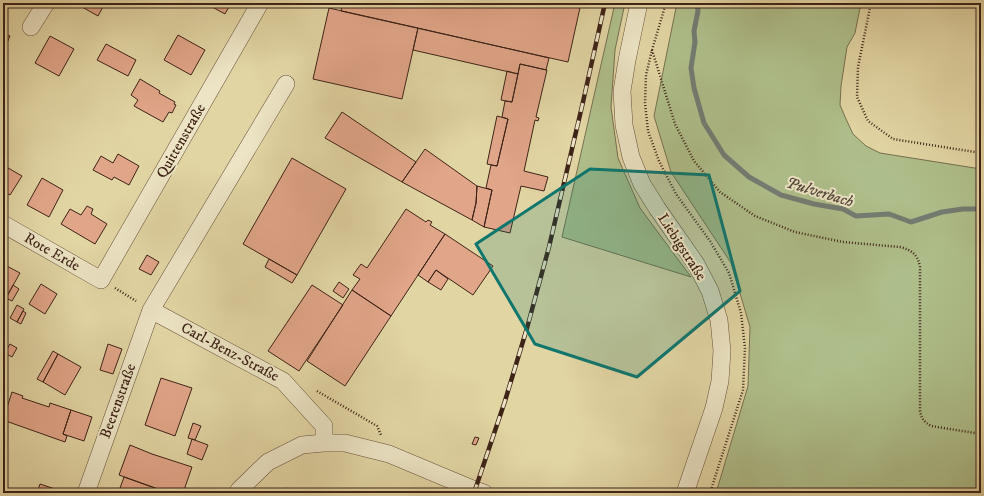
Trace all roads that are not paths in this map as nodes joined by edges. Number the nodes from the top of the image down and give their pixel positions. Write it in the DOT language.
graph roads {
  1 [pos="46,3"];
  2 [pos="260,3"];
  3 [pos="639,3"];
  4 [pos="31,27"];
  5 [pos="286,84"];
  6 [pos="3,224"];
  7 [pos="101,280"];
  8 [pos="150,310"];
  9 [pos="324,443"];
  10 [pos="86,493"];
  11 [pos="238,493"];
  12 [pos="484,493"];
  13 [pos="685,493"];
  1 -- 4 [label="street"];
  2 -- 7 [label="street, Quittenstraße"];
  3 -- 13 [label="street, Liebigstraße"];
  5 -- 8 [label="street, Beerenstraße"];
  6 -- 7 [label="street, Rote Erde"];
  8 -- 9 [label="street, Carl-Benz-Straße"];
  8 -- 10 [label="street, Beerenstraße"];
  9 -- 11 [label="street"];
  9 -- 12 [label="street"];
}
